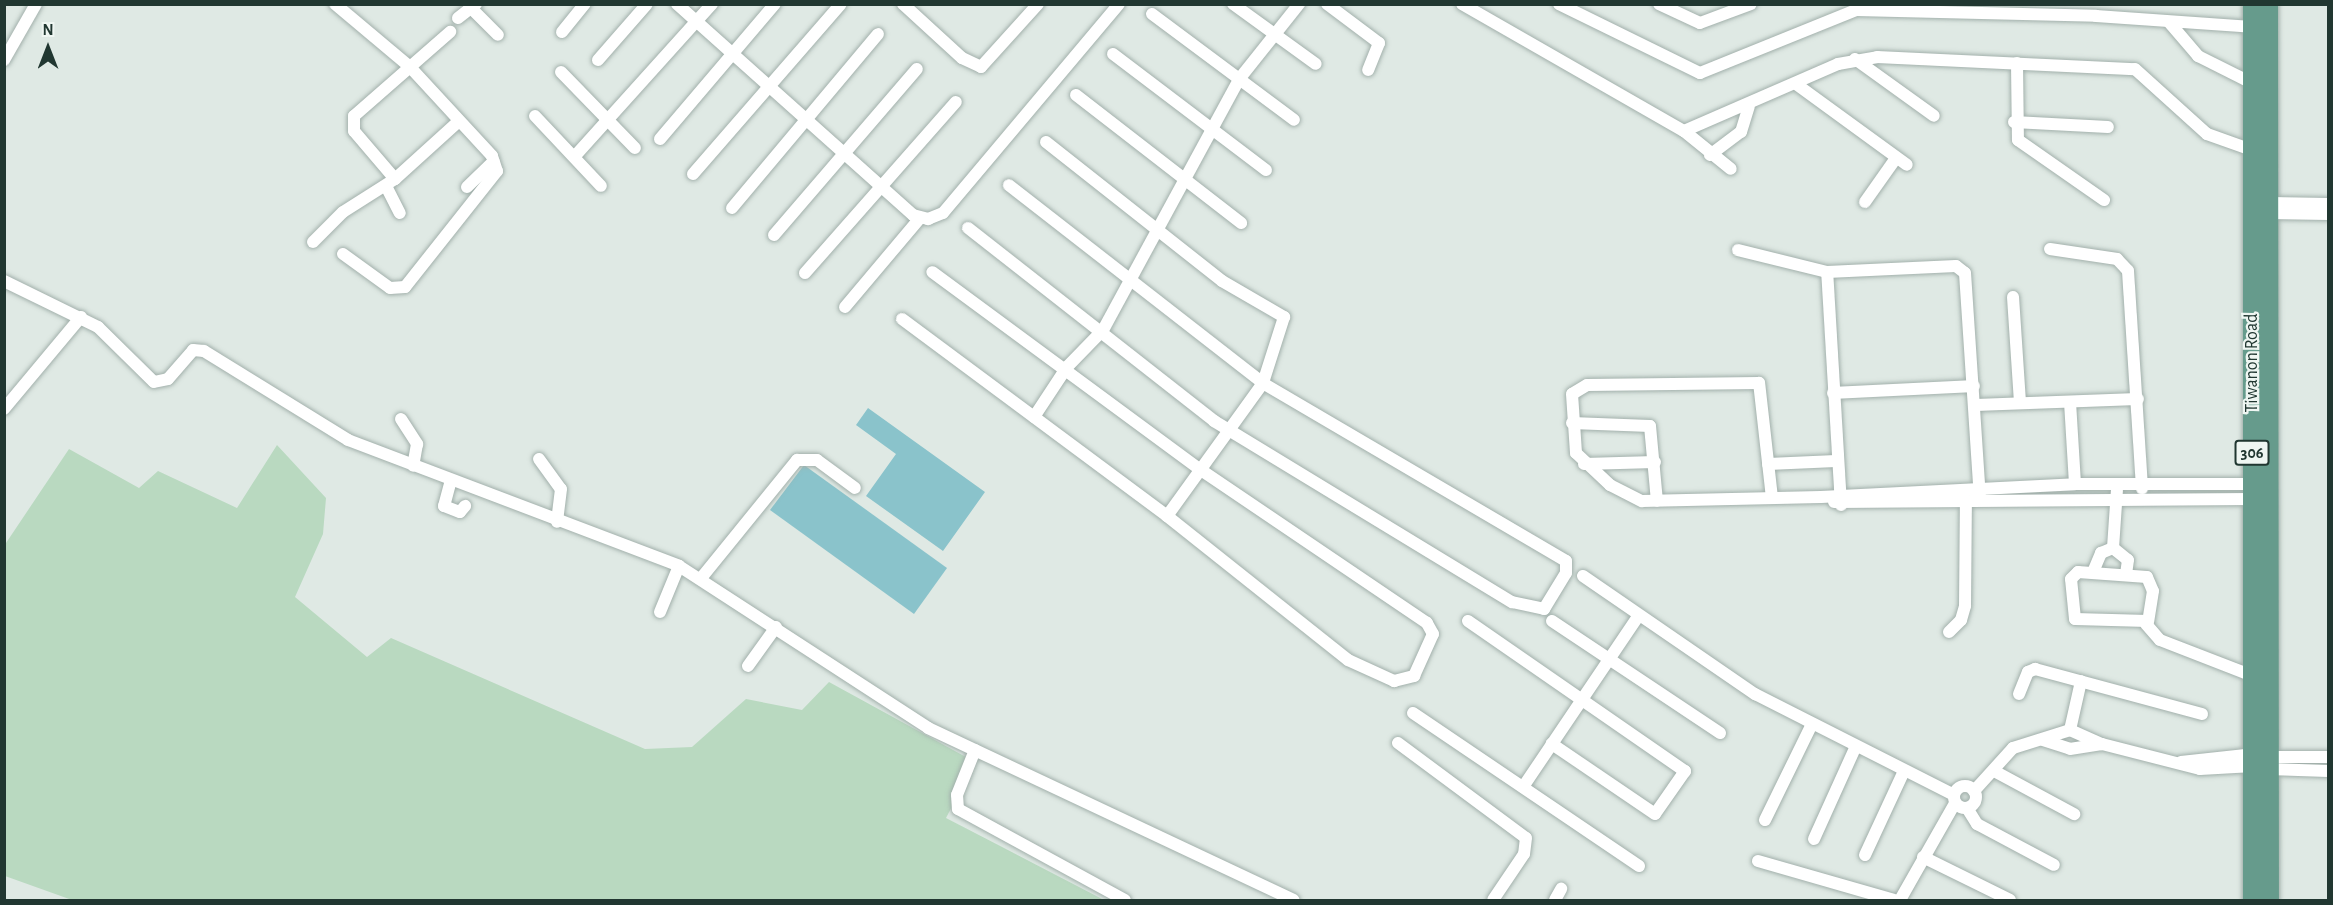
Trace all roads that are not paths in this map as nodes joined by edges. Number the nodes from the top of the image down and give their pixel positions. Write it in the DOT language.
graph roads {
  1 [pos="36,4"];
  2 [pos="335,4"];
  3 [pos="585,4"];
  4 [pos="647,4"];
  5 [pos="677,4"];
  6 [pos="712,4"];
  7 [pos="775,4"];
  8 [pos="841,4"];
  9 [pos="1038,4"];
  10 [pos="1119,4"];
  11 [pos="1233,4"];
  12 [pos="1299,4"];
  13 [pos="1327,4"];
  14 [pos="1462,4"];
  15 [pos="1559,4"];
  16 [pos="1659,4"];
  17 [pos="1751,4"];
  18 [pos="2252,4"];
  19 [pos="2269,4"];
  20 [pos="474,6"];
  21 [pos="910,7"];
  22 [pos="2078,10"];
  23 [pos="2095,10"];
  24 [pos="1152,14"];
  25 [pos="458,18"];
  26 [pos="2169,22"];
  27 [pos="697,23"];
  28 [pos="2252,27"];
  29 [pos="450,32"];
  30 [pos="562,32"];
  31 [pos="878,34"];
  32 [pos="1274,34"];
  33 [pos="498,35"];
  34 [pos="1113,54"];
  35 [pos="731,55"];
  36 [pos="1855,59"];
  37 [pos="4,60"];
  38 [pos="598,60"];
  39 [pos="2018,63"];
  40 [pos="1316,64"];
  41 [pos="410,67"];
  42 [pos="917,69"];
  43 [pos="1368,70"];
  44 [pos="561,72"];
  45 [pos="1239,78"];
  46 [pos="2252,83"];
  47 [pos="1796,84"];
  48 [pos="768,88"];
  49 [pos="1076,95"];
  50 [pos="956,102"];
  51 [pos="1749,106"];
  52 [pos="535,116"];
  53 [pos="1934,116"];
  54 [pos="808,118"];
  55 [pos="1294,120"];
  56 [pos="459,121"];
  57 [pos="2014,122"];
  58 [pos="608,123"];
  59 [pos="2108,127"];
  60 [pos="1212,128"];
  61 [pos="1684,131"];
  62 [pos="660,139"];
  63 [pos="1046,142"];
  64 [pos="635,148"];
  65 [pos="2252,150"];
  66 [pos="844,152"];
  67 [pos="1710,154"];
  68 [pos="575,156"];
  69 [pos="494,161"];
  70 [pos="1731,169"];
  71 [pos="1266,170"];
  72 [pos="693,174"];
  73 [pos="1186,179"];
  74 [pos="391,183"];
  75 [pos="1009,185"];
  76 [pos="601,186"];
  77 [pos="880,186"];
  78 [pos="467,187"];
  79 [pos="2104,200"];
  80 [pos="1865,202"];
  81 [pos="2328,204"];
  82 [pos="2264,206"];
  83 [pos="732,208"];
  84 [pos="400,213"];
  85 [pos="2328,214"];
  86 [pos="920,218"];
  87 [pos="1241,223"];
  88 [pos="968,228"];
  89 [pos="1161,230"];
  90 [pos="774,236"];
  91 [pos="2261,240"];
  92 [pos="313,242"];
  93 [pos="2050,249"];
  94 [pos="1738,250"];
  95 [pos="343,254"];
  96 [pos="932,272"];
  97 [pos="1827,272"];
  98 [pos="805,273"];
  99 [pos="1133,279"];
  100 [pos="4,281"];
  101 [pos="2013,297"];
  102 [pos="845,308"];
  103 [pos="81,317"];
  104 [pos="902,319"];
  105 [pos="1103,330"];
  106 [pos="1066,367"];
  107 [pos="1263,383"];
  108 [pos="1974,386"];
  109 [pos="1833,393"];
  110 [pos="2138,399"];
  111 [pos="2070,402"];
  112 [pos="2020,404"];
  113 [pos="1975,405"];
  114 [pos="4,409"];
  115 [pos="1034,417"];
  116 [pos="401,419"];
  117 [pos="1572,423"];
  118 [pos="1230,429"];
  119 [pos="539,459"];
  120 [pos="1836,461"];
  121 [pos="1655,462"];
  122 [pos="1584,464"];
  123 [pos="1768,464"];
  124 [pos="413,466"];
  125 [pos="1198,468"];
  126 [pos="451,480"];
  127 [pos="2075,484"];
  128 [pos="1980,486"];
  129 [pos="855,488"];
  130 [pos="2117,489"];
  131 [pos="2142,490"];
  132 [pos="2252,491"];
  133 [pos="1772,498"];
  134 [pos="1840,499"];
  135 [pos="1980,500"];
  136 [pos="1657,501"];
  137 [pos="1966,501"];
  138 [pos="465,506"];
  139 [pos="1167,516"];
  140 [pos="557,522"];
  141 [pos="2114,548"];
  142 [pos="679,566"];
  143 [pos="2093,572"];
  144 [pos="2126,574"];
  145 [pos="1583,576"];
  146 [pos="702,577"];
  147 [pos="660,612"];
  148 [pos="1639,615"];
  149 [pos="1468,621"];
  150 [pos="1552,621"];
  151 [pos="2146,624"];
  152 [pos="776,627"];
  153 [pos="1949,632"];
  154 [pos="1610,659"];
  155 [pos="748,666"];
  156 [pos="2253,676"];
  157 [pos="2081,681"];
  158 [pos="2019,694"];
  159 [pos="1580,702"];
  160 [pos="1413,713"];
  161 [pos="2202,714"];
  162 [pos="1811,726"];
  163 [pos="2070,730"];
  164 [pos="1720,733"];
  165 [pos="2043,740"];
  166 [pos="1398,743"];
  167 [pos="1552,744"];
  168 [pos="2102,744"];
  169 [pos="1855,748"];
  170 [pos="975,750"];
  171 [pos="2328,757"];
  172 [pos="2261,761"];
  173 [pos="1904,771"];
  174 [pos="2328,771"];
  175 [pos="1996,772"];
  176 [pos="1522,787"];
  177 [pos="1974,791"];
  178 [pos="1959,802"];
  179 [pos="2074,814"];
  180 [pos="1765,820"];
  181 [pos="1814,839"];
  182 [pos="1865,855"];
  183 [pos="1923,857"];
  184 [pos="1758,861"];
  185 [pos="2054,865"];
  186 [pos="1639,866"];
  187 [pos="1125,900"];
  188 [pos="1294,900"];
  189 [pos="1493,900"];
  190 [pos="1894,900"];
  191 [pos="1900,900"];
  192 [pos="2010,900"];
  193 [pos="2252,900"];
  194 [pos="2270,900"];
  1 -- 37 [label="street"];
  2 -- 41 [label="street"];
  3 -- 30 [label="street"];
  4 -- 38 [label="street"];
  5 -- 27 [label="street"];
  6 -- 27 [label="street"];
  7 -- 35 [label="street"];
  8 -- 48 [label="street"];
  9 -- 21 [label="street"];
  10 -- 86 [label="street"];
  11 -- 32 [label="street"];
  12 -- 32 [label="street"];
  13 -- 43 [label="street"];
  14 -- 61 [label="street"];
  15 -- 22 [label="street"];
  16 -- 17 [label="street"];
  18 -- 28 [label="main road, Tiwanon Road / 306"];
  19 -- 82 [label="main road, Tiwanon Road / 306"];
  20 -- 25 [label="street"];
  20 -- 33 [label="street"];
  22 -- 23 [label="street"];
  23 -- 26 [label="street"];
  24 -- 45 [label="street"];
  26 -- 28 [label="street"];
  26 -- 46 [label="street"];
  27 -- 35 [label="street"];
  27 -- 58 [label="street"];
  28 -- 46 [label="main road, Tiwanon Road / 306"];
  29 -- 41 [label="street"];
  31 -- 54 [label="street"];
  32 -- 40 [label="street"];
  32 -- 45 [label="street"];
  34 -- 60 [label="street"];
  35 -- 48 [label="street"];
  35 -- 62 [label="street"];
  36 -- 39 [label="street"];
  36 -- 47 [label="street"];
  36 -- 53 [label="street"];
  39 -- 57 [label="street"];
  39 -- 65 [label="street"];
  41 -- 56 [label="street"];
  41 -- 74 [label="street"];
  42 -- 66 [label="street"];
  44 -- 58 [label="street"];
  45 -- 55 [label="street"];
  45 -- 60 [label="street"];
  46 -- 65 [label="main road, Tiwanon Road / 306"];
  47 -- 51 [label="street"];
  47 -- 80 [label="street"];
  48 -- 54 [label="street"];
  48 -- 72 [label="street"];
  49 -- 73 [label="street"];
  50 -- 77 [label="street"];
  51 -- 61 [label="street"];
  51 -- 67 [label="street"];
  52 -- 68 [label="street"];
  54 -- 66 [label="street"];
  54 -- 83 [label="street"];
  56 -- 69 [label="street"];
  56 -- 74 [label="street"];
  57 -- 59 [label="street"];
  57 -- 79 [label="street"];
  58 -- 64 [label="street"];
  58 -- 68 [label="street"];
  60 -- 71 [label="street"];
  60 -- 73 [label="street"];
  61 -- 67 [label="street"];
  63 -- 89 [label="street"];
  65 -- 82 [label="main road, Tiwanon Road / 306"];
  66 -- 77 [label="street"];
  66 -- 90 [label="street"];
  67 -- 70 [label="street"];
  68 -- 76 [label="street"];
  69 -- 78 [label="street"];
  69 -- 95 [label="street"];
  73 -- 87 [label="street"];
  73 -- 89 [label="street"];
  74 -- 84 [label="street"];
  74 -- 92 [label="street"];
  75 -- 99 [label="street"];
  77 -- 86 [label="street"];
  77 -- 98 [label="street"];
  81 -- 82 [label="street"];
  82 -- 85 [label="street"];
  82 -- 91 [label="main road, Tiwanon Road / 306"];
  86 -- 102 [label="street"];
  88 -- 105 [label="street"];
  89 -- 99 [label="street"];
  89 -- 107 [label="street"];
  91 -- 132 [label="main road, Tiwanon Road / 306"];
  91 -- 172 [label="main road, Tiwanon Road / 306"];
  93 -- 110 [label="street"];
  94 -- 97 [label="street"];
  96 -- 106 [label="street"];
  97 -- 108 [label="street"];
  97 -- 109 [label="street"];
  99 -- 105 [label="street"];
  99 -- 107 [label="street"];
  100 -- 103 [label="street"];
  101 -- 112 [label="street"];
  103 -- 114 [label="street"];
  103 -- 124 [label="street"];
  104 -- 115 [label="street"];
  105 -- 106 [label="street"];
  105 -- 118 [label="street"];
  106 -- 115 [label="street"];
  106 -- 125 [label="street"];
  107 -- 118 [label="street"];
  107 -- 118 [label="street"];
  108 -- 109 [label="street"];
  108 -- 113 [label="street"];
  109 -- 120 [label="street"];
  110 -- 111 [label="street"];
  110 -- 131 [label="street"];
  111 -- 112 [label="street"];
  111 -- 127 [label="street"];
  112 -- 113 [label="street"];
  113 -- 128 [label="street"];
  115 -- 139 [label="street"];
  116 -- 124 [label="street"];
  117 -- 121 [label="street"];
  117 -- 122 [label="street"];
  117 -- 123 [label="street"];
  118 -- 125 [label="street"];
  119 -- 140 [label="street"];
  120 -- 123 [label="street"];
  120 -- 134 [label="street"];
  121 -- 122 [label="street"];
  121 -- 136 [label="street"];
  122 -- 136 [label="street"];
  123 -- 133 [label="street"];
  124 -- 126 [label="street"];
  125 -- 139 [label="street"];
  125 -- 139 [label="street"];
  126 -- 138 [label="street"];
  126 -- 140 [label="street"];
  127 -- 128 [label="street"];
  127 -- 130 [label="street"];
  128 -- 134 [label="street"];
  128 -- 135 [label="street"];
  129 -- 146 [label="street"];
  130 -- 131 [label="street"];
  130 -- 135 [label="street"];
  130 -- 141 [label="street"];
  131 -- 132 [label="street"];
  132 -- 156 [label="main road, Tiwanon Road / 306"];
  133 -- 134 [label="street"];
  133 -- 136 [label="street"];
  134 -- 137 [label="street"];
  135 -- 137 [label="street"];
  137 -- 153 [label="street"];
  140 -- 142 [label="street"];
  141 -- 143 [label="street"];
  141 -- 144 [label="street"];
  142 -- 146 [label="street"];
  142 -- 147 [label="street"];
  143 -- 144 [label="street"];
  143 -- 151 [label="street"];
  144 -- 151 [label="street"];
  145 -- 148 [label="street"];
  146 -- 152 [label="street"];
  148 -- 154 [label="street"];
  148 -- 162 [label="street"];
  149 -- 159 [label="street"];
  150 -- 154 [label="street"];
  151 -- 156 [label="street"];
  152 -- 155 [label="street"];
  152 -- 170 [label="street"];
  154 -- 159 [label="street"];
  154 -- 164 [label="street"];
  156 -- 172 [label="main road, Tiwanon Road / 306"];
  157 -- 158 [label="street"];
  157 -- 161 [label="street"];
  157 -- 163 [label="street"];
  159 -- 167 [label="street"];
  159 -- 167 [label="street"];
  160 -- 176 [label="street"];
  162 -- 169 [label="street"];
  162 -- 180 [label="street"];
  163 -- 165 [label="street"];
  163 -- 168 [label="street"];
  165 -- 168 [label="street"];
  165 -- 175 [label="street"];
  166 -- 189 [label="street"];
  167 -- 176 [label="street"];
  168 -- 172 [label="street"];
  169 -- 173 [label="street"];
  169 -- 181 [label="street"];
  170 -- 187 [label="street"];
  170 -- 188 [label="street"];
  171 -- 172 [label="street"];
  172 -- 174 [label="street"];
  172 -- 193 [label="main road, Tiwanon Road / 306"];
  172 -- 194 [label="main road, Tiwanon Road / 306"];
  173 -- 178 [label="street"];
  173 -- 182 [label="street"];
  175 -- 177 [label="street"];
  175 -- 179 [label="street"];
  176 -- 186 [label="street"];
  177 -- 178 [label="street"];
  177 -- 178 [label="street"];
  178 -- 183 [label="street"];
  178 -- 185 [label="street"];
  183 -- 191 [label="street"];
  183 -- 192 [label="street"];
  184 -- 190 [label="street"];
}
